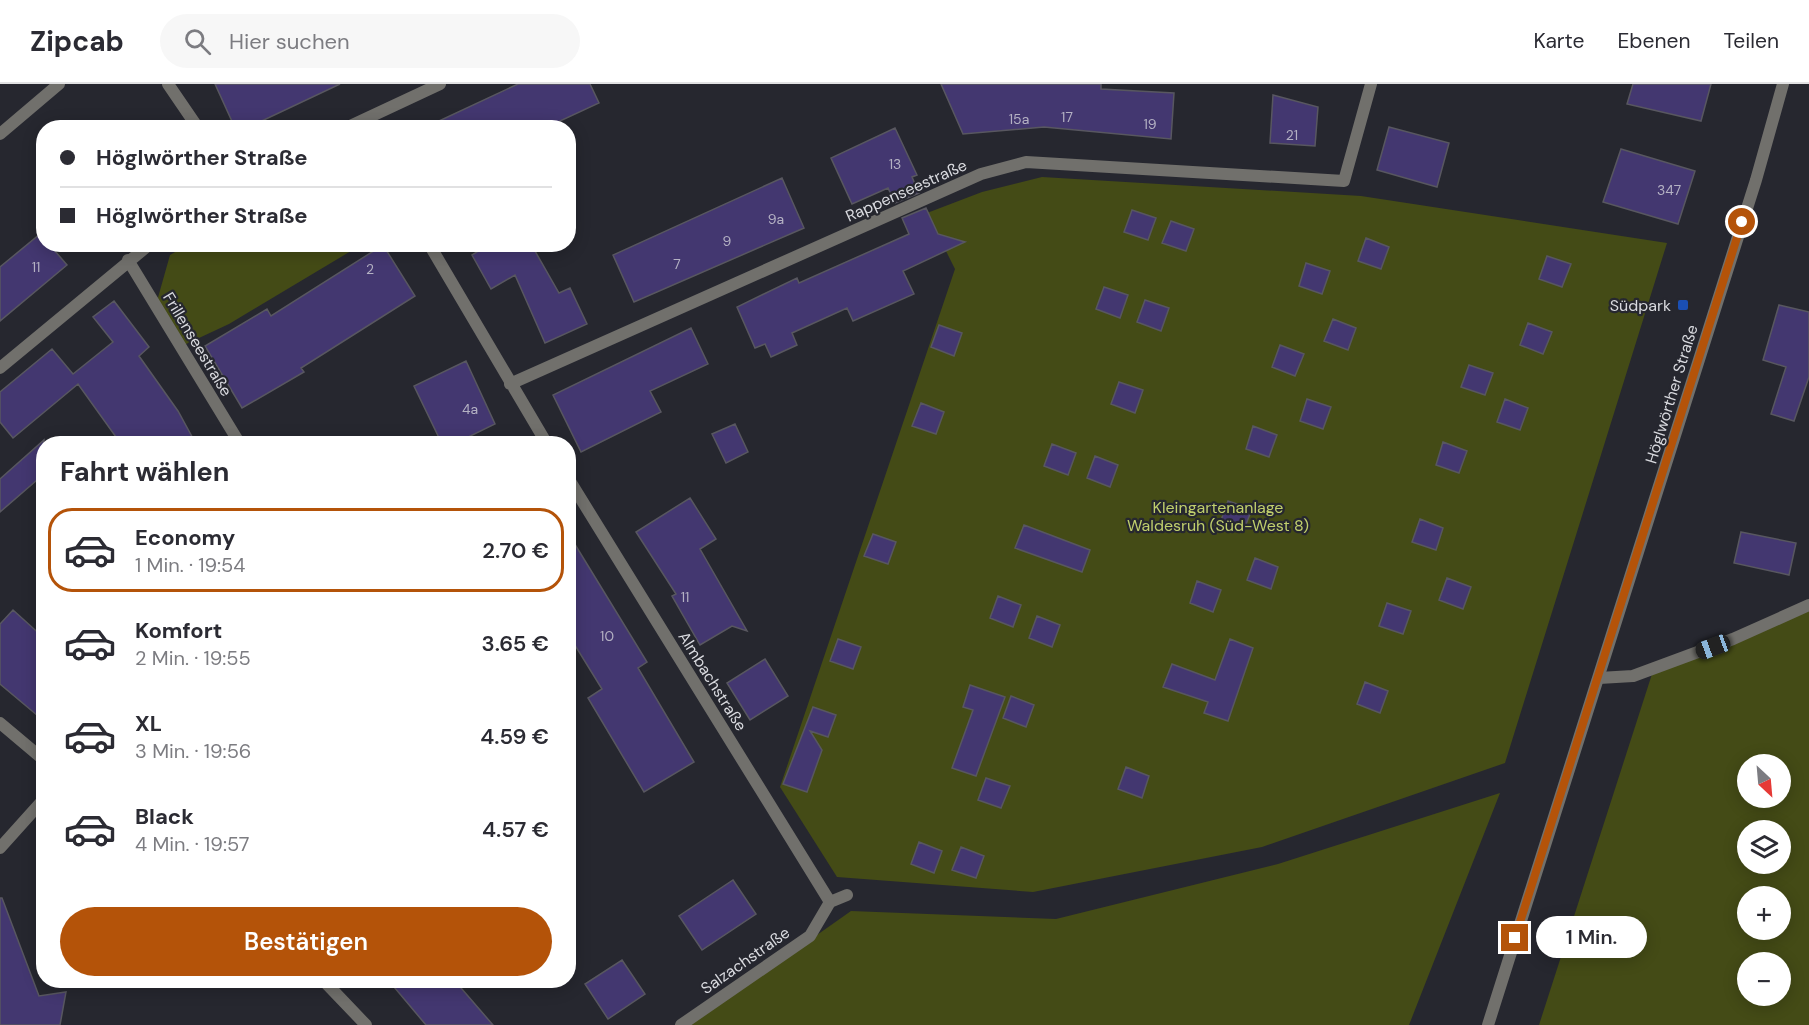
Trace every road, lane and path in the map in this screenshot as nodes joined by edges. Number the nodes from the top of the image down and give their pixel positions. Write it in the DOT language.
graph roads {
  1 [pos="59,84"];
  2 [pos="168,84"];
  3 [pos="440,84"];
  4 [pos="1371,84"];
  5 [pos="1783,84"];
  6 [pos="193,120"];
  7 [pos="366,120"];
  8 [pos="0,134"];
  9 [pos="139,252"];
  10 [pos="434,252"];
  11 [pos="128,260"];
  12 [pos="0,368"];
  13 [pos="510,384"];
  14 [pos="235,436"];
  15 [pos="542,436"];
  16 [pos="576,491"];
  17 [pos="1809,604"];
  18 [pos="1599,678"];
  19 [pos="0,723"];
  20 [pos="36,753"];
  21 [pos="36,808"];
  22 [pos="0,848"];
  23 [pos="847,895"];
  24 [pos="830,902"];
  25 [pos="331,988"];
  26 [pos="366,1025"];
  27 [pos="681,1025"];
  28 [pos="1488,1025"];
  1 -- 8 [label="street"];
  2 -- 6 [label="street"];
  3 -- 7 [label="street"];
  4 -- 13 [label="street, Rappenseestraße"];
  5 -- 18 [label="street, Höglwörther Straße"];
  9 -- 11 [label="street"];
  10 -- 13 [label="street"];
  11 -- 12 [label="street"];
  11 -- 14 [label="street, Frillenseestraße"];
  13 -- 15 [label="street"];
  16 -- 24 [label="street, Almbachstraße"];
  17 -- 18 [label="street"];
  18 -- 28 [label="street, Höglwörther Straße"];
  19 -- 20 [label="street"];
  21 -- 22 [label="street"];
  23 -- 24 [label="street"];
  24 -- 27 [label="street, Salzachstraße"];
  25 -- 26 [label="street"];
}
